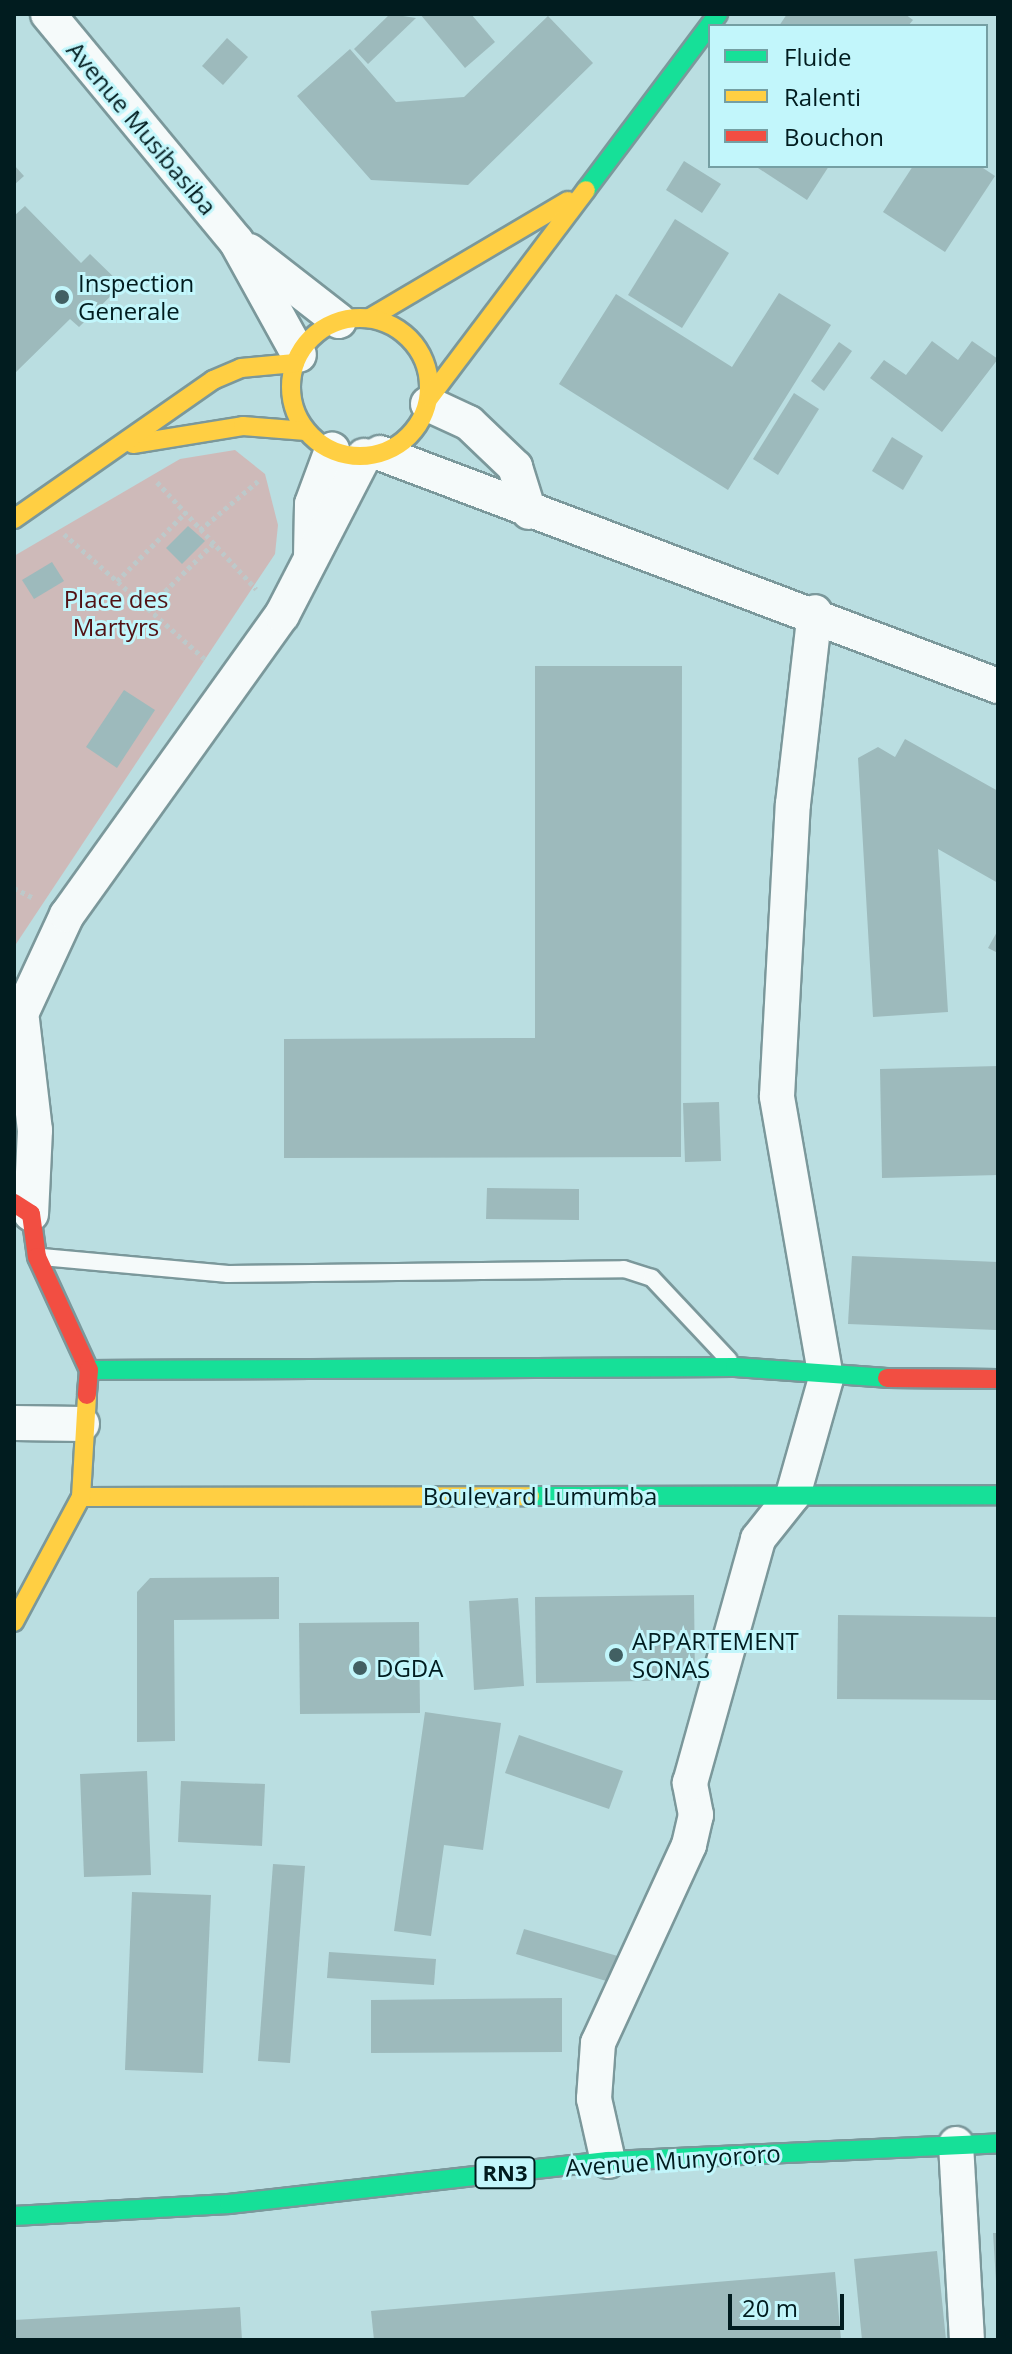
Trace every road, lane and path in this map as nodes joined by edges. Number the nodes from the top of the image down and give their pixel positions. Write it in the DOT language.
graph roads {
  1 [pos="48,14"];
  2 [pos="708,27"];
  3 [pos="588,189"];
  4 [pos="236,241"];
  5 [pos="354,319"];
  6 [pos="297,359"];
  7 [pos="429,400"];
  8 [pos="123,446"];
  9 [pos="346,448"];
  10 [pos="258,481"];
  11 [pos="34,507"];
  12 [pos="186,512"];
  13 [pos="529,512"];
  14 [pos="14,519"];
  15 [pos="200,530"];
  16 [pos="213,544"];
  17 [pos="117,581"];
  18 [pos="148,608"];
  19 [pos="815,612"];
  20 [pos="282,615"];
  21 [pos="234,685"];
  22 [pos="998,686"];
  23 [pos="18,1024"];
  24 [pos="22,1208"];
  25 [pos="37,1257"];
  26 [pos="735,1367"];
  27 [pos="89,1370"];
  28 [pos="826,1378"];
  29 [pos="998,1379"];
  30 [pos="14,1423"];
  31 [pos="82,1424"];
  32 [pos="793,1495"];
  33 [pos="998,1495"];
  34 [pos="81,1497"];
  35 [pos="14,1622"];
  36 [pos="998,2143"];
  37 [pos="956,2144"];
  38 [pos="608,2161"];
  39 [pos="14,2216"];
  40 [pos="967,2340"];
  1 -- 4 [label="street, Avenue Musibasiba"];
  2 -- 3 [label="main road"];
  3 -- 5 [label="main road"];
  3 -- 7 [label="main road"];
  4 -- 5 [label="street"];
  4 -- 6 [label="street"];
  5 -- 6 [label="main road"];
  5 -- 7 [label="main road"];
  6 -- 8 [label="main road"];
  6 -- 9 [label="main road"];
  7 -- 9 [label="main road"];
  7 -- 13 [label="street"];
  8 -- 9 [label="main road"];
  8 -- 11 [label="main road"];
  8 -- 12 [label="path"];
  9 -- 13 [label="street"];
  9 -- 20 [label="street"];
  10 -- 15 [label="path"];
  11 -- 14 [label="main road"];
  11 -- 17 [label="path"];
  12 -- 15 [label="path"];
  12 -- 17 [label="path"];
  13 -- 19 [label="street"];
  15 -- 16 [label="path"];
  16 -- 18 [label="path"];
  16 -- 20 [label="path"];
  17 -- 18 [label="path"];
  18 -- 21 [label="path"];
  19 -- 22 [label="street"];
  19 -- 28 [label="street"];
  20 -- 21 [label="street"];
  21 -- 23 [label="street"];
  23 -- 24 [label="street"];
  24 -- 25 [label="main road"];
  25 -- 26 [label="lane"];
  25 -- 27 [label="main road"];
  26 -- 27 [label="main road"];
  26 -- 28 [label="main road"];
  27 -- 31 [label="main road"];
  28 -- 29 [label="main road"];
  28 -- 32 [label="street"];
  30 -- 31 [label="street"];
  31 -- 34 [label="main road"];
  32 -- 33 [label="main road, Boulevard Lumumba"];
  32 -- 34 [label="main road, Boulevard Lumumba"];
  32 -- 38 [label="street"];
  34 -- 35 [label="main road"];
  36 -- 37 [label="main road, Avenue Munyororo / RN3"];
  37 -- 38 [label="main road, Avenue Munyororo / RN3"];
  37 -- 40 [label="street"];
  38 -- 39 [label="main road, Avenue Munyororo / RN3"];
}
